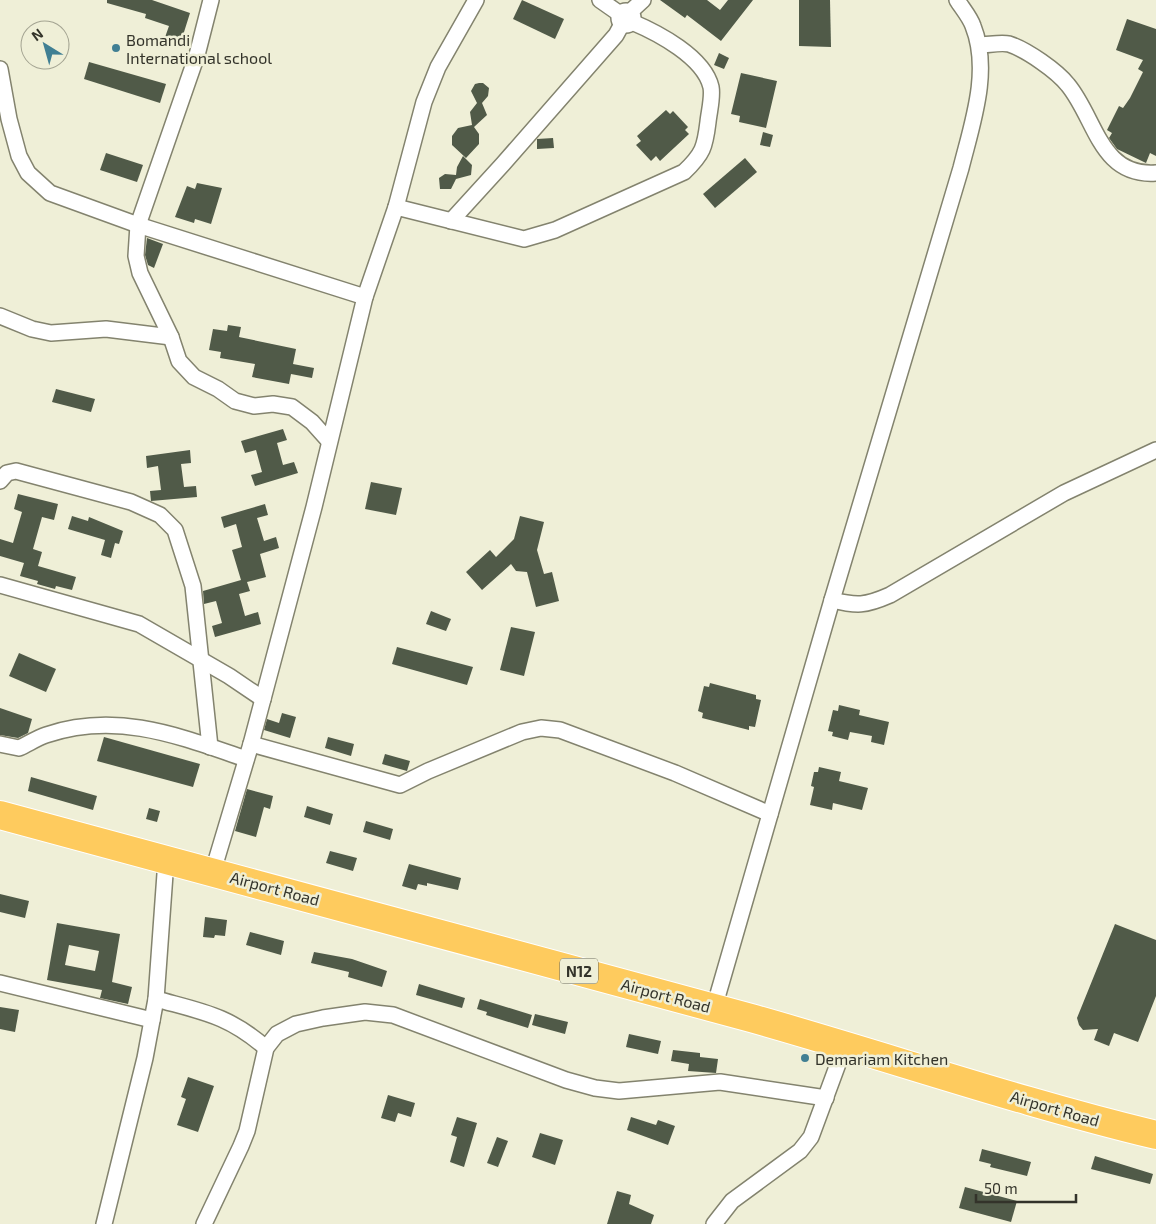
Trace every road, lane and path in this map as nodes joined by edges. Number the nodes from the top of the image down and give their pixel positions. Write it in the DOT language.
graph roads {
  1 [pos="211,0"];
  2 [pos="476,0"];
  3 [pos="600,0"];
  4 [pos="642,0"];
  5 [pos="957,0"];
  6 [pos="626,18"];
  7 [pos="979,45"];
  8 [pos="0,69"];
  9 [pos="4,117"];
  10 [pos="1156,173"];
  11 [pos="396,207"];
  12 [pos="451,220"];
  13 [pos="138,225"];
  14 [pos="365,297"];
  15 [pos="0,316"];
  16 [pos="171,337"];
  17 [pos="330,440"];
  18 [pos="1156,450"];
  19 [pos="0,481"];
  20 [pos="0,585"];
  21 [pos="832,600"];
  22 [pos="200,660"];
  23 [pos="263,699"];
  24 [pos="0,744"];
  25 [pos="251,744"];
  26 [pos="210,747"];
  27 [pos="246,759"];
  28 [pos="770,814"];
  29 [pos="0,816"];
  30 [pos="166,860"];
  31 [pos="213,871"];
  32 [pos="0,983"];
  33 [pos="156,999"];
  34 [pos="714,1008"];
  35 [pos="152,1020"];
  36 [pos="845,1045"];
  37 [pos="266,1048"];
  38 [pos="826,1098"];
  39 [pos="1156,1135"];
  40 [pos="104,1224"];
  41 [pos="204,1224"];
  42 [pos="714,1224"];
  1 -- 13 [label="street"];
  2 -- 11 [label="street"];
  3 -- 6 [label="street"];
  4 -- 6 [label="street"];
  5 -- 7 [label="street"];
  6 -- 12 [label="street"];
  6 -- 12 [label="street"];
  7 -- 10 [label="street"];
  7 -- 21 [label="street"];
  8 -- 9 [label="street"];
  9 -- 13 [label="street"];
  11 -- 12 [label="street"];
  11 -- 14 [label="street"];
  13 -- 14 [label="street"];
  13 -- 16 [label="street"];
  14 -- 17 [label="street"];
  15 -- 16 [label="street"];
  16 -- 17 [label="street"];
  17 -- 23 [label="street"];
  18 -- 21 [label="street"];
  19 -- 22 [label="street"];
  20 -- 22 [label="street"];
  21 -- 28 [label="street"];
  22 -- 23 [label="street"];
  22 -- 26 [label="street"];
  23 -- 25 [label="street"];
  24 -- 26 [label="street"];
  25 -- 27 [label="street"];
  25 -- 28 [label="street"];
  26 -- 27 [label="street"];
  27 -- 31 [label="street"];
  28 -- 34 [label="street"];
  29 -- 30 [label="highway, Airport Road / N12"];
  30 -- 31 [label="highway, Airport Road / N12"];
  30 -- 33 [label="street"];
  31 -- 34 [label="highway, Airport Road / N12"];
  32 -- 35 [label="street"];
  33 -- 35 [label="street"];
  33 -- 37 [label="street"];
  34 -- 36 [label="highway, Airport Road / N12"];
  35 -- 40 [label="street"];
  36 -- 38 [label="street"];
  36 -- 39 [label="highway, Airport Road / N12"];
  37 -- 38 [label="street"];
  37 -- 41 [label="street"];
  38 -- 42 [label="street"];
}
